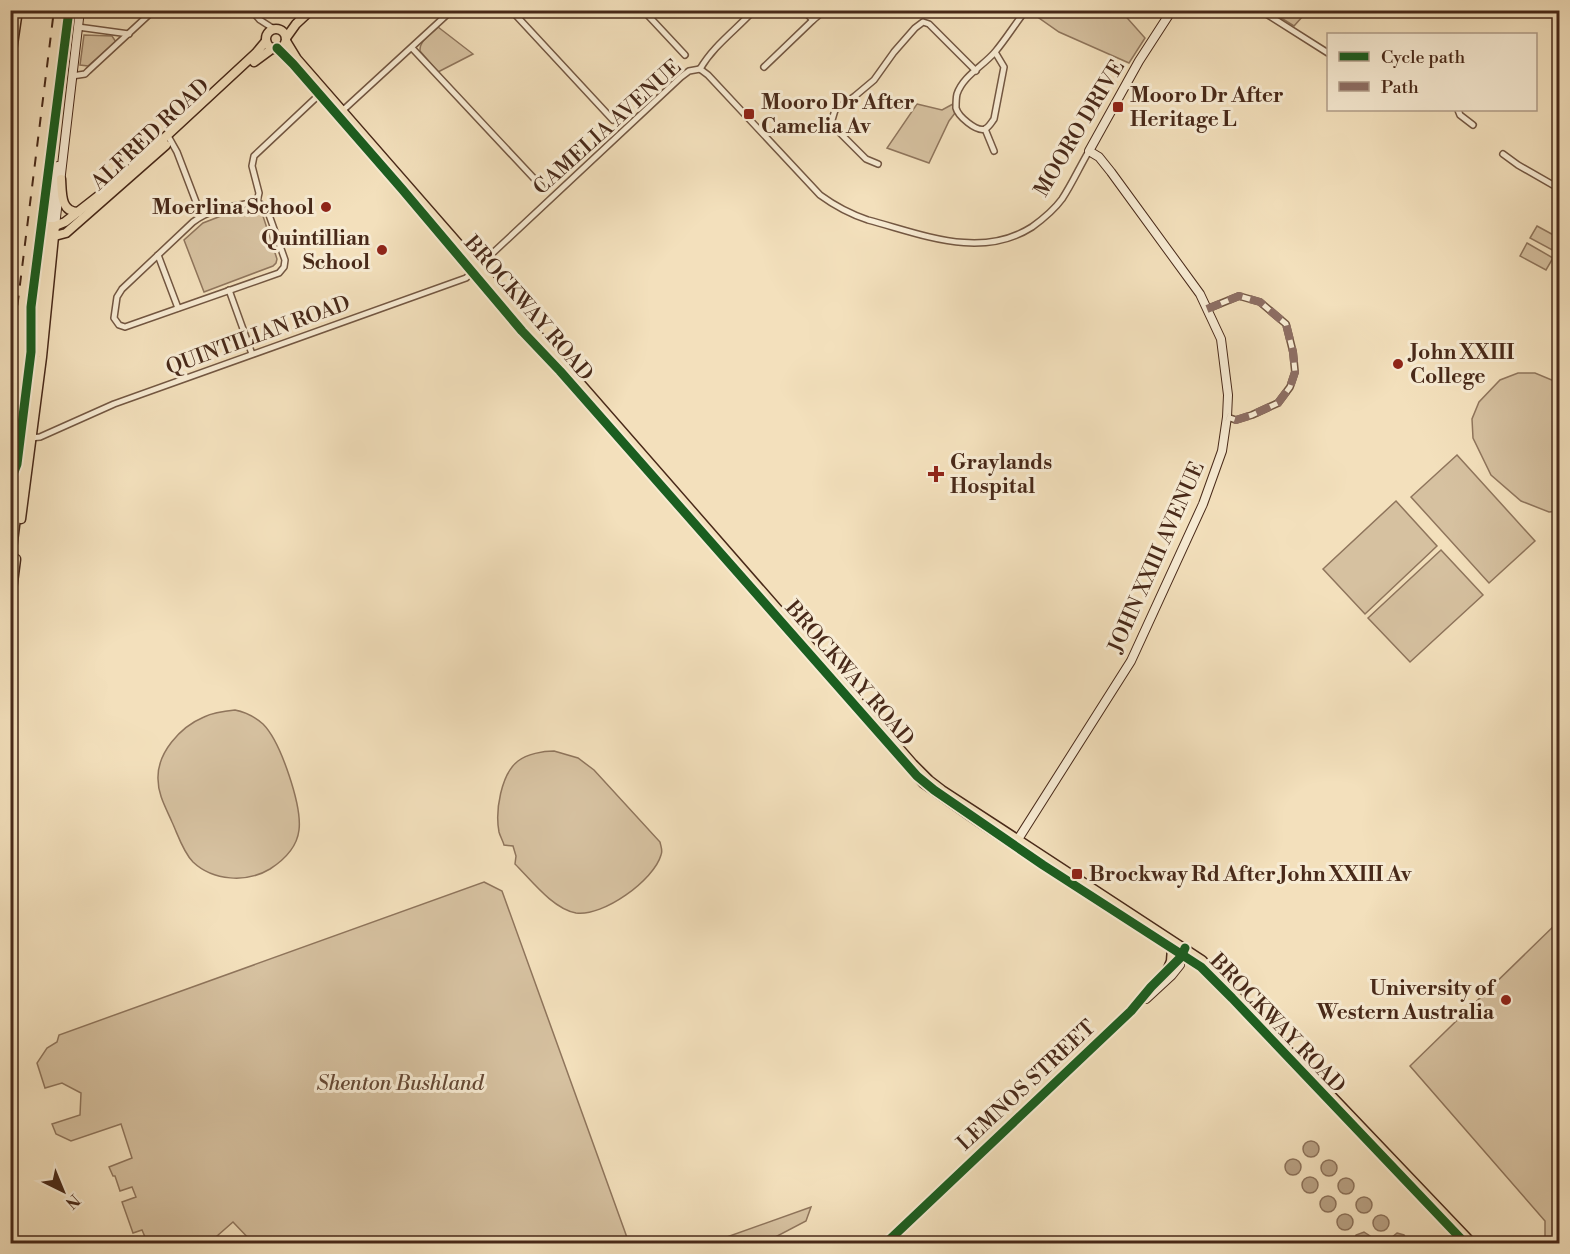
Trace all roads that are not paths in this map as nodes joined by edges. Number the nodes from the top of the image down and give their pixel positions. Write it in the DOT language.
graph roads {
  1 [pos="18,10"];
  2 [pos="80,10"];
  3 [pos="154,10"];
  4 [pos="251,10"];
  5 [pos="303,10"];
  6 [pos="311,10"];
  7 [pos="452,10"];
  8 [pos="511,10"];
  9 [pos="643,10"];
  10 [pos="754,10"];
  11 [pos="803,10"];
  12 [pos="825,10"];
  13 [pos="1026,10"];
  14 [pos="1172,10"];
  15 [pos="1260,10"];
  16 [pos="813,20"];
  17 [pos="1560,25"];
  18 [pos="78,27"];
  19 [pos="277,29"];
  20 [pos="129,34"];
  21 [pos="286,39"];
  22 [pos="272,46"];
  23 [pos="412,48"];
  24 [pos="1560,48"];
  25 [pos="995,52"];
  26 [pos="1327,52"];
  27 [pos="685,55"];
  28 [pos="10,65"];
  29 [pos="764,67"];
  30 [pos="700,69"];
  31 [pos="976,71"];
  32 [pos="72,76"];
  33 [pos="322,92"];
  34 [pos="1458,111"];
  35 [pos="340,113"];
  36 [pos="613,120"];
  37 [pos="1473,125"];
  38 [pos="985,129"];
  39 [pos="169,138"];
  40 [pos="63,147"];
  41 [pos="994,151"];
  42 [pos="1089,151"];
  43 [pos="1503,154"];
  44 [pos="878,164"];
  45 [pos="61,179"];
  46 [pos="542,187"];
  47 [pos="1560,189"];
  48 [pos="258,202"];
  49 [pos="78,212"];
  50 [pos="201,215"];
  51 [pos="52,226"];
  52 [pos="50,237"];
  53 [pos="158,255"];
  54 [pos="476,270"];
  55 [pos="229,290"];
  56 [pos="178,308"];
  57 [pos="1207,309"];
  58 [pos="252,354"];
  59 [pos="1227,417"];
  60 [pos="29,435"];
  61 [pos="10,565"];
  62 [pos="10,606"];
  63 [pos="1016,842"];
  64 [pos="1172,948"];
  65 [pos="1186,953"];
  66 [pos="1166,973"];
  67 [pos="1131,1011"];
  68 [pos="885,1244"];
  69 [pos="1466,1244"];
  70 [pos="1473,1244"];
  1 -- 28 [label="main road"];
  2 -- 18 [label="street"];
  3 -- 20 [label="street"];
  4 -- 19 [label="street"];
  5 -- 19 [label="main road, ALFRED ROAD"];
  6 -- 21 [label="main road, ALFRED ROAD"];
  7 -- 23 [label="street"];
  8 -- 36 [label="street"];
  9 -- 27 [label="street"];
  10 -- 30 [label="street, CAMELIA AVENUE"];
  11 -- 16 [label="street"];
  12 -- 16 [label="street"];
  13 -- 25 [label="street"];
  14 -- 42 [label="street, MOORO DRIVE"];
  15 -- 26 [label="street"];
  16 -- 29 [label="street"];
  17 -- 24 [label="street"];
  18 -- 20 [label="street"];
  18 -- 32 [label="street"];
  19 -- 21 [label="main road"];
  19 -- 22 [label="main road, ALFRED ROAD"];
  20 -- 32 [label="street"];
  21 -- 22 [label="main road, ALFRED ROAD"];
  21 -- 33 [label="main road, BROCKWAY ROAD"];
  22 -- 33 [label="main road, BROCKWAY ROAD"];
  22 -- 39 [label="main road, ALFRED ROAD"];
  23 -- 35 [label="street"];
  23 -- 46 [label="street"];
  25 -- 31 [label="street"];
  25 -- 38 [label="street"];
  30 -- 42 [label="street, MOORO DRIVE"];
  30 -- 54 [label="street, CAMELIA AVENUE"];
  31 -- 38 [label="street"];
  31 -- 44 [label="street"];
  32 -- 40 [label="street"];
  33 -- 35 [label="main road, BROCKWAY ROAD"];
  33 -- 48 [label="street"];
  34 -- 37 [label="street"];
  35 -- 54 [label="main road, BROCKWAY ROAD"];
  38 -- 41 [label="street"];
  39 -- 49 [label="main road, ALFRED ROAD"];
  39 -- 50 [label="street"];
  39 -- 52 [label="main road, ALFRED ROAD"];
  40 -- 45 [label="street"];
  40 -- 51 [label="street"];
  42 -- 57 [label="street, JOHN XXIII AVENUE"];
  43 -- 47 [label="street"];
  45 -- 49 [label="main road"];
  45 -- 51 [label="street"];
  48 -- 50 [label="street"];
  48 -- 55 [label="street"];
  49 -- 51 [label="main road, ALFRED ROAD"];
  50 -- 53 [label="street"];
  51 -- 52 [label="main road"];
  52 -- 60 [label="main road"];
  53 -- 56 [label="street"];
  53 -- 56 [label="street"];
  54 -- 58 [label="street, QUINTILIAN ROAD"];
  54 -- 63 [label="main road, BROCKWAY ROAD"];
  55 -- 56 [label="street"];
  55 -- 58 [label="street"];
  57 -- 59 [label="street, JOHN XXIII AVENUE"];
  57 -- 59 [label="street"];
  58 -- 60 [label="street, QUINTILIAN ROAD"];
  59 -- 63 [label="street, JOHN XXIII AVENUE"];
  60 -- 61 [label="main road"];
  60 -- 62 [label="main road"];
  63 -- 64 [label="main road, BROCKWAY ROAD"];
  63 -- 65 [label="main road, BROCKWAY ROAD"];
  64 -- 65 [label="main road, BROCKWAY ROAD"];
  64 -- 66 [label="main road"];
  65 -- 66 [label="street, LEMNOS STREET"];
  65 -- 67 [label="street, LEMNOS STREET"];
  65 -- 69 [label="main road, BROCKWAY ROAD"];
  65 -- 70 [label="main road, BROCKWAY ROAD"];
  66 -- 67 [label="street, LEMNOS STREET"];
  67 -- 68 [label="street, LEMNOS STREET"];
}
